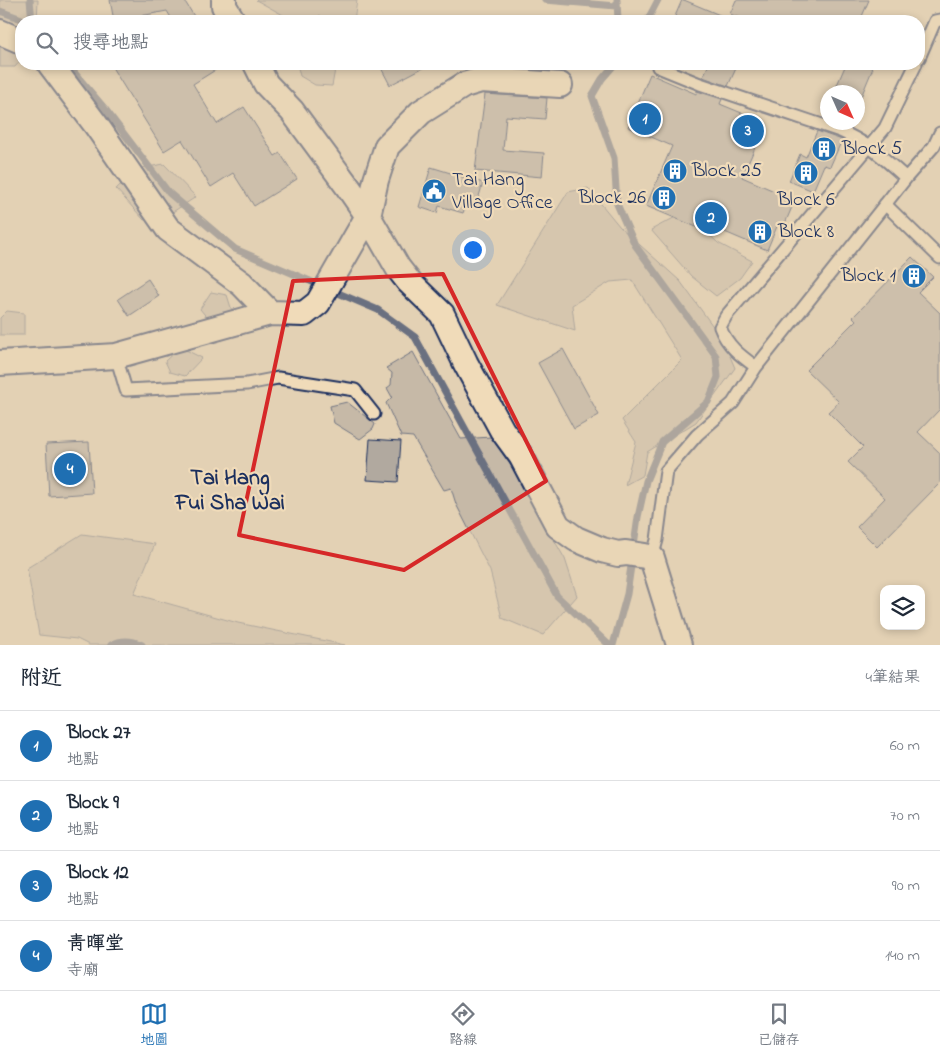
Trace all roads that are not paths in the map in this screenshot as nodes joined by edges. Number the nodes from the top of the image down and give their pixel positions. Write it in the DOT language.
graph roads {
  1 [pos="224,0"];
  2 [pos="230,15"];
  3 [pos="940,20"];
  4 [pos="0,32"];
  5 [pos="15,38"];
  6 [pos="925,44"];
  7 [pos="55,70"];
  8 [pos="259,70"];
  9 [pos="666,70"];
  10 [pos="913,70"];
  11 [pos="560,85"];
  12 [pos="940,133"];
  13 [pos="871,147"];
  14 [pos="906,178"];
  15 [pos="885,204"];
  16 [pos="368,216"];
  17 [pos="940,258"];
  18 [pos="270,313"];
  19 [pos="116,356"];
  20 [pos="0,363"];
  21 [pos="756,367"];
  22 [pos="374,414"];
  23 [pos="641,556"];
  24 [pos="679,645"];
  1 -- 2 [label="street"];
  3 -- 6 [label="lane"];
  4 -- 5 [label="street"];
  7 -- 18 [label="street"];
  8 -- 16 [label="street"];
  9 -- 13 [label="lane"];
  10 -- 13 [label="lane"];
  11 -- 16 [label="street"];
  12 -- 14 [label="lane"];
  13 -- 14 [label="lane"];
  13 -- 21 [label="lane"];
  14 -- 15 [label="lane"];
  15 -- 17 [label="lane"];
  15 -- 21 [label="lane"];
  16 -- 18 [label="street"];
  16 -- 23 [label="street"];
  18 -- 19 [label="street"];
  19 -- 20 [label="street"];
  19 -- 22 [label="lane"];
  21 -- 23 [label="lane"];
  23 -- 24 [label="street"];
}
